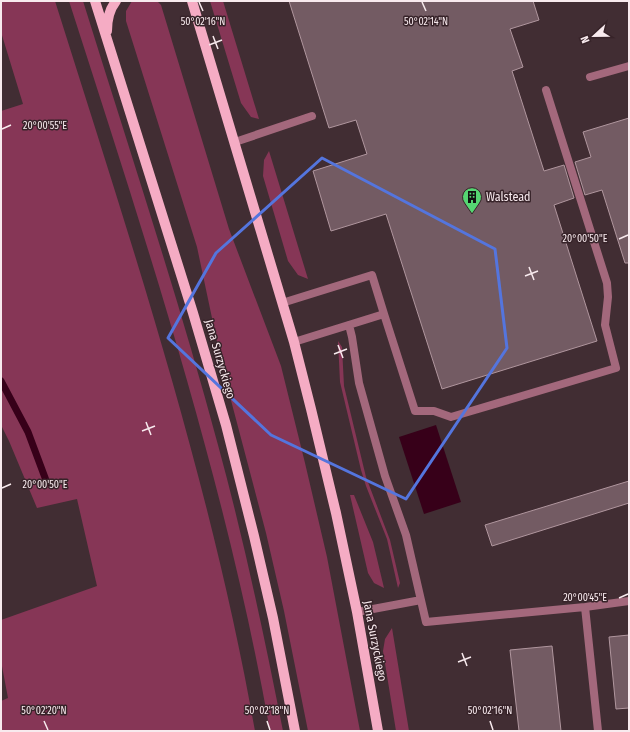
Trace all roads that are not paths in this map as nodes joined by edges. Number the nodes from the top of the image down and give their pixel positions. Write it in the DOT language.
graph roads {
  1 [pos="95,1"];
  2 [pos="116,1"];
  3 [pos="186,1"];
  4 [pos="192,1"];
  5 [pos="201,29"];
  6 [pos="109,45"];
  7 [pos="629,66"];
  8 [pos="590,77"];
  9 [pos="546,90"];
  10 [pos="312,116"];
  11 [pos="234,142"];
  12 [pos="282,303"];
  13 [pos="384,314"];
  14 [pos="349,325"];
  15 [pos="294,342"];
  16 [pos="421,600"];
  17 [pos="629,601"];
  18 [pos="585,607"];
  19 [pos="357,612"];
  20 [pos="296,731"];
  21 [pos="378,731"];
  22 [pos="598,731"];
  1 -- 6 [label="main road, Jana Surzyckiego"];
  2 -- 6 [label="main road"];
  3 -- 5 [label="main road"];
  4 -- 5 [label="main road, Jana Surzyckiego"];
  5 -- 11 [label="main road, Jana Surzyckiego"];
  6 -- 20 [label="main road, Jana Surzyckiego"];
  7 -- 8 [label="lane"];
  9 -- 13 [label="lane"];
  10 -- 11 [label="lane"];
  11 -- 12 [label="main road, Jana Surzyckiego"];
  12 -- 13 [label="lane"];
  12 -- 15 [label="main road, Jana Surzyckiego"];
  13 -- 14 [label="lane"];
  14 -- 15 [label="lane"];
  14 -- 16 [label="lane"];
  15 -- 19 [label="main road, Jana Surzyckiego"];
  16 -- 18 [label="lane"];
  16 -- 19 [label="lane"];
  17 -- 18 [label="lane"];
  18 -- 22 [label="lane"];
  19 -- 21 [label="main road, Jana Surzyckiego"];
}
